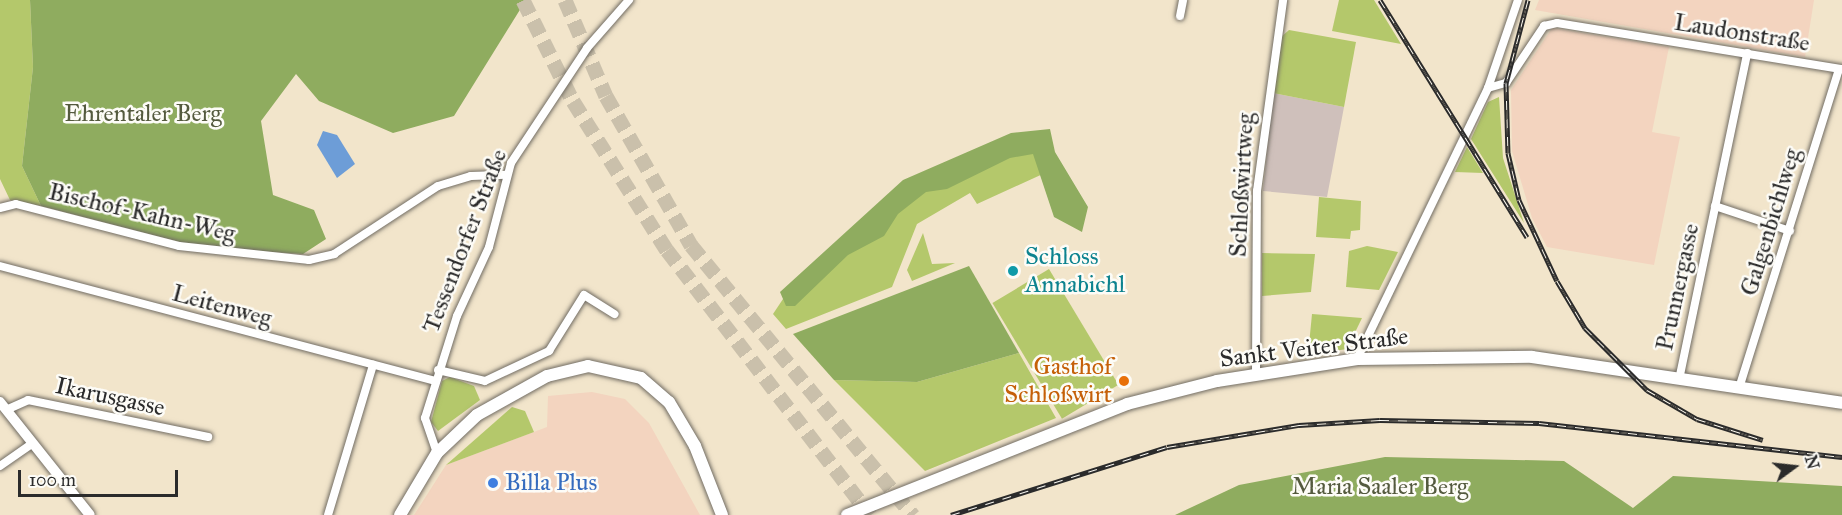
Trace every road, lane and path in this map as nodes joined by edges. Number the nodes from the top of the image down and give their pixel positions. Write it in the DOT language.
graph roads {
  1 [pos="629,0"];
  2 [pos="1183,0"];
  3 [pos="1283,0"];
  4 [pos="1518,0"];
  5 [pos="1180,16"];
  6 [pos="1747,53"];
  7 [pos="1840,69"];
  8 [pos="1488,88"];
  9 [pos="506,175"];
  10 [pos="1715,206"];
  11 [pos="0,208"];
  12 [pos="1790,231"];
  13 [pos="0,266"];
  14 [pos="615,315"];
  15 [pos="1357,359"];
  16 [pos="373,365"];
  17 [pos="438,370"];
  18 [pos="1256,373"];
  19 [pos="1680,375"];
  20 [pos="435,381"];
  21 [pos="1740,385"];
  22 [pos="1842,403"];
  23 [pos="3,406"];
  24 [pos="208,437"];
  25 [pos="33,443"];
  26 [pos="437,453"];
  27 [pos="0,466"];
  28 [pos="90,515"];
  29 [pos="328,515"];
  30 [pos="400,515"];
  31 [pos="722,515"];
  32 [pos="848,515"];
  1 -- 9 [label="street, Tessendorfer Straße"];
  2 -- 5 [label="street"];
  3 -- 18 [label="street, Schloßwirtweg"];
  4 -- 8 [label="street"];
  6 -- 7 [label="street, Laudonstraße"];
  6 -- 8 [label="street, Laudonstraße"];
  6 -- 10 [label="street, Prunnergasse"];
  7 -- 12 [label="street, Galgenbichlweg"];
  8 -- 15 [label="street"];
  9 -- 11 [label="street, Bischof-Kahn-Weg"];
  9 -- 17 [label="street, Tessendorfer Straße"];
  10 -- 12 [label="street, Prunnergasse"];
  10 -- 19 [label="street, Prunnergasse"];
  12 -- 21 [label="street, Galgenbichlweg"];
  13 -- 16 [label="street, Leitenweg"];
  14 -- 17 [label="street"];
  15 -- 18 [label="main road, Sankt Veiter Straße"];
  15 -- 19 [label="main road, Sankt Veiter Straße"];
  16 -- 20 [label="street, Leitenweg"];
  16 -- 29 [label="street"];
  17 -- 20 [label="street, Tessendorfer Straße"];
  18 -- 32 [label="main road, Sankt Veiter Straße"];
  19 -- 21 [label="main road, Sankt Veiter Straße"];
  20 -- 26 [label="street, Tessendorfer Straße"];
  21 -- 22 [label="main road, Sankt Veiter Straße"];
  23 -- 24 [label="street, Ikarusgasse"];
  23 -- 25 [label="street"];
  25 -- 27 [label="street"];
  25 -- 28 [label="street"];
  26 -- 30 [label="main road"];
  26 -- 31 [label="main road"];
}
